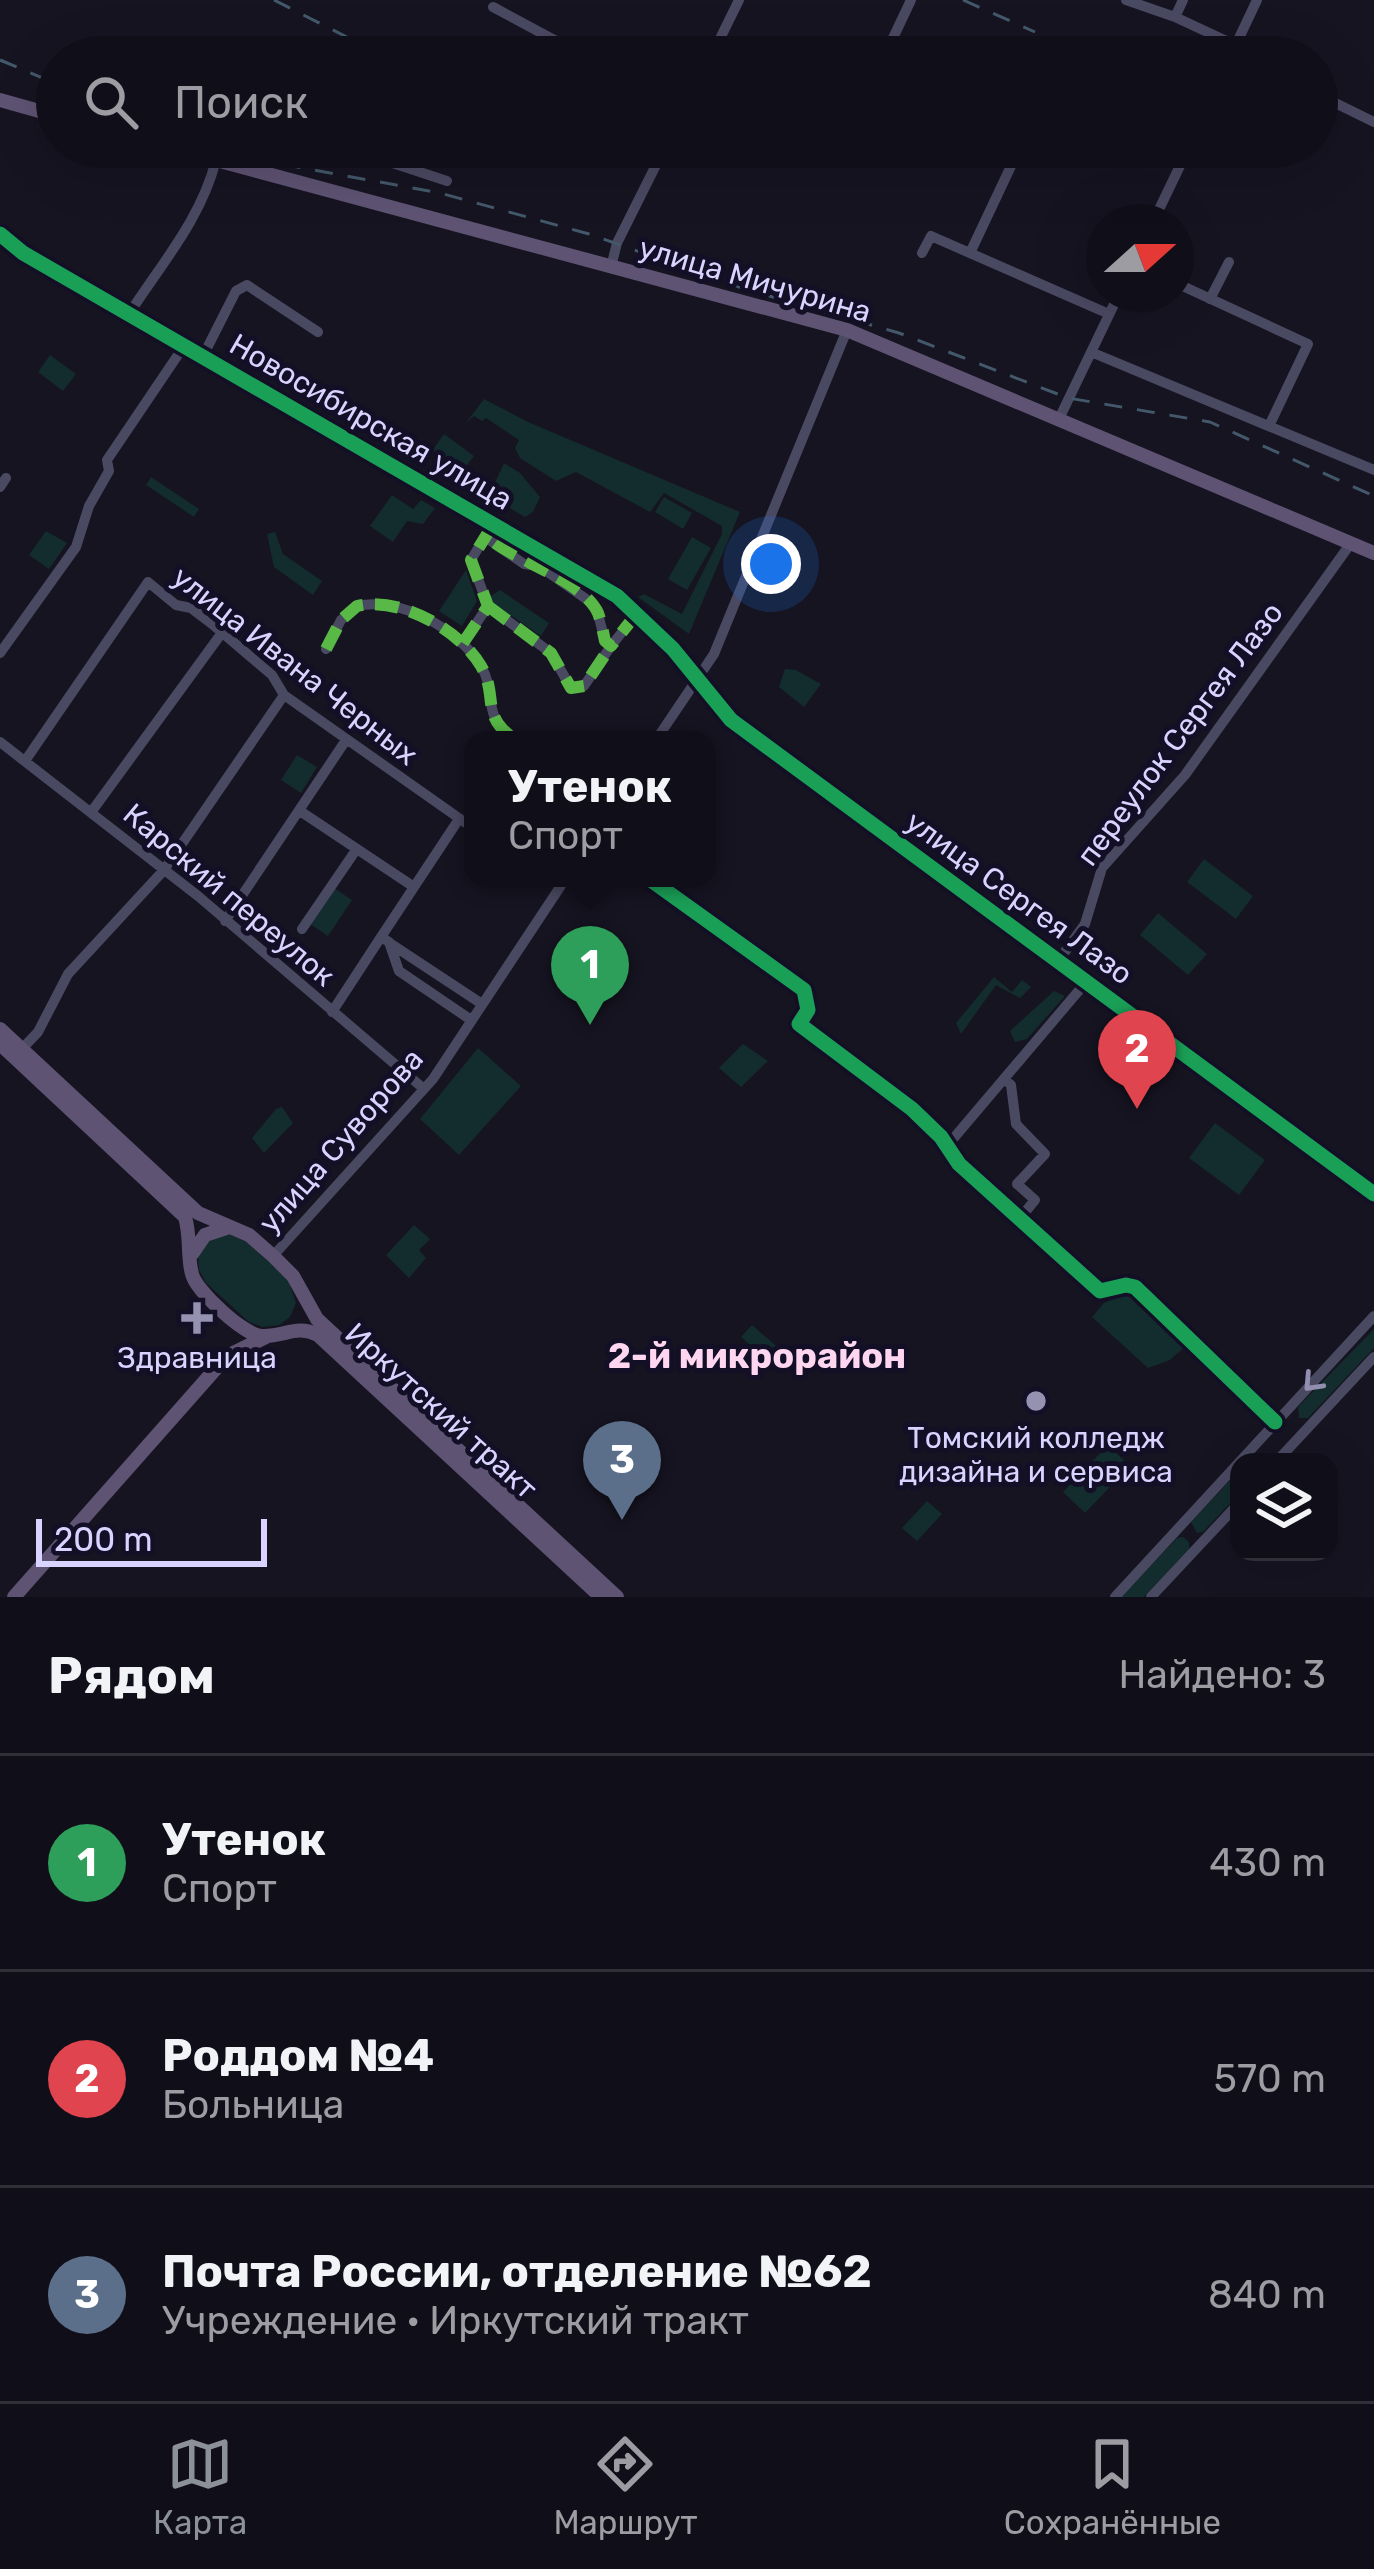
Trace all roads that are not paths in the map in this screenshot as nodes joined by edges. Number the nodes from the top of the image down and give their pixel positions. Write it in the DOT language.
graph roads {
  1 [pos="739,0"];
  2 [pos="911,0"];
  3 [pos="1126,0"];
  4 [pos="1183,0"];
  5 [pos="1257,0"];
  6 [pos="493,7"];
  7 [pos="1175,17"];
  8 [pos="547,36"];
  9 [pos="721,36"];
  10 [pos="894,36"];
  11 [pos="1206,36"];
  12 [pos="1241,36"];
  13 [pos="0,100"];
  14 [pos="1338,104"];
  15 [pos="36,110"];
  16 [pos="1374,122"];
  17 [pos="212,168"];
  18 [pos="245,168"];
  19 [pos="408,168"];
  20 [pos="654,168"];
  21 [pos="1010,168"];
  22 [pos="1179,168"];
  23 [pos="447,181"];
  24 [pos="1162,204"];
  25 [pos="0,233"];
  26 [pos="922,253"];
  27 [pos="970,253"];
  28 [pos="1228,262"];
  29 [pos="610,267"];
  30 [pos="1194,292"];
  31 [pos="1210,299"];
  32 [pos="129,314"];
  33 [pos="1109,314"];
  34 [pos="847,330"];
  35 [pos="318,332"];
  36 [pos="184,346"];
  37 [pos="1091,352"];
  38 [pos="202,356"];
  39 [pos="1058,421"];
  40 [pos="1269,426"];
  41 [pos="1374,470"];
  42 [pos="494,524"];
  43 [pos="485,537"];
  44 [pos="1351,543"];
  45 [pos="1374,553"];
  46 [pos="488,606"];
  47 [pos="638,612"];
  48 [pos="221,634"];
  49 [pos="463,643"];
  50 [pos="611,646"];
  51 [pos="326,649"];
  52 [pos="0,653"];
  53 [pos="696,680"];
  54 [pos="284,695"];
  55 [pos="506,731"];
  56 [pos="662,731"];
  57 [pos="346,740"];
  58 [pos="0,742"];
  59 [pos="26,761"];
  60 [pos="92,811"];
  61 [pos="300,811"];
  62 [pos="459,819"];
  63 [pos="464,822"];
  64 [pos="356,850"];
  65 [pos="164,870"];
  66 [pos="414,887"];
  67 [pos="557,887"];
  68 [pos="661,887"];
  69 [pos="224,921"];
  70 [pos="302,929"];
  71 [pos="385,939"];
  72 [pos="1059,960"];
  73 [pos="1087,981"];
  74 [pos="482,1004"];
  75 [pos="332,1012"];
  76 [pos="471,1020"];
  77 [pos="0,1028"];
  78 [pos="0,1044"];
  79 [pos="18,1053"];
  80 [pos="1004,1078"];
  81 [pos="424,1089"];
  82 [pos="946,1146"];
  83 [pos="1374,1194"];
  84 [pos="1021,1217"];
  85 [pos="229,1227"];
  86 [pos="192,1256"];
  87 [pos="273,1256"];
  88 [pos="225,1312"];
  89 [pos="1374,1316"];
  90 [pos="266,1336"];
  91 [pos="227,1355"];
  92 [pos="1374,1357"];
  93 [pos="1275,1422"];
  94 [pos="1250,1450"];
  95 [pos="1253,1453"];
  96 [pos="1284,1453"];
  97 [pos="1230,1512"];
  98 [pos="1181,1526"];
  99 [pos="1200,1544"];
  100 [pos="14,1597"];
  101 [pos="602,1597"];
  102 [pos="617,1597"];
  103 [pos="1115,1597"];
  104 [pos="1151,1597"];
  1 -- 9 [label="street"];
  2 -- 10 [label="street"];
  3 -- 7 [label="street"];
  4 -- 7 [label="street"];
  5 -- 12 [label="street"];
  6 -- 8 [label="street"];
  7 -- 11 [label="street"];
  13 -- 15 [label="main road"];
  14 -- 16 [label="street"];
  17 -- 32 [label="street"];
  18 -- 29 [label="main road, улица Мичурина"];
  19 -- 23 [label="street"];
  20 -- 29 [label="street"];
  21 -- 27 [label="street"];
  22 -- 24 [label="street"];
  25 -- 32 [label="street, Новосибирская улица"];
  26 -- 27 [label="street"];
  27 -- 33 [label="street"];
  28 -- 31 [label="street"];
  29 -- 34 [label="main road, улица Мичурина"];
  30 -- 31 [label="street"];
  31 -- 40 [label="street"];
  32 -- 36 [label="street, Новосибирская улица"];
  33 -- 37 [label="street"];
  34 -- 39 [label="main road, улица Мичурина"];
  34 -- 53 [label="street"];
  35 -- 38 [label="street"];
  36 -- 38 [label="street, Новосибирская улица"];
  36 -- 52 [label="street"];
  37 -- 39 [label="street"];
  37 -- 40 [label="street"];
  38 -- 42 [label="street, Новосибирская улица"];
  39 -- 44 [label="main road, улица Мичурина"];
  40 -- 41 [label="street"];
  42 -- 43 [label="street"];
  42 -- 47 [label="street, Новосибирская улица"];
  43 -- 46 [label="street"];
  43 -- 50 [label="street"];
  44 -- 45 [label="main road, улица Мичурина"];
  44 -- 72 [label="street, переулок Сергея Лазо"];
  46 -- 49 [label="street"];
  46 -- 50 [label="street"];
  47 -- 50 [label="street"];
  47 -- 53 [label="street, Новосибирская улица"];
  48 -- 54 [label="street, улица Ивана Черных"];
  48 -- 59 [label="street, улица Ивана Черных"];
  48 -- 60 [label="street"];
  49 -- 51 [label="street"];
  49 -- 55 [label="street"];
  53 -- 56 [label="street"];
  53 -- 72 [label="street, улица Сергея Лазо"];
  54 -- 57 [label="street, улица Ивана Черных"];
  54 -- 65 [label="street"];
  57 -- 61 [label="street"];
  57 -- 62 [label="street, улица Ивана Черных"];
  58 -- 59 [label="street, Карский переулок"];
  59 -- 60 [label="street, Карский переулок"];
  60 -- 65 [label="street, Карский переулок"];
  61 -- 64 [label="street"];
  61 -- 69 [label="street"];
  62 -- 63 [label="street, улица Ивана Черных"];
  62 -- 66 [label="street"];
  64 -- 66 [label="street"];
  64 -- 70 [label="street"];
  65 -- 69 [label="street, Карский переулок"];
  65 -- 79 [label="street"];
  66 -- 71 [label="street"];
  67 -- 74 [label="street, улица Суворова"];
  68 -- 82 [label="street"];
  69 -- 75 [label="street, Карский переулок"];
  71 -- 74 [label="street"];
  71 -- 75 [label="street"];
  71 -- 76 [label="street"];
  72 -- 73 [label="street, улица Сергея Лазо"];
  73 -- 80 [label="street"];
  73 -- 83 [label="street, улица Сергея Лазо"];
  74 -- 76 [label="street, улица Суворова"];
  75 -- 81 [label="street, Карский переулок"];
  76 -- 81 [label="street, улица Суворова"];
  77 -- 79 [label="main road, Иркутский тракт"];
  78 -- 79 [label="main road, Иркутский тракт"];
  79 -- 85 [label="main road, Иркутский тракт"];
  79 -- 86 [label="main road, Иркутский тракт"];
  80 -- 82 [label="street"];
  80 -- 84 [label="street"];
  81 -- 87 [label="street, улица Суворова"];
  82 -- 84 [label="street"];
  84 -- 93 [label="street"];
  85 -- 86 [label="main road"];
  85 -- 87 [label="main road, Иркутский тракт"];
  86 -- 88 [label="main road, Иркутский тракт"];
  87 -- 102 [label="main road, Иркутский тракт"];
  88 -- 90 [label="main road, Иркутский тракт"];
  88 -- 91 [label="main road"];
  89 -- 93 [label="street, one-way"];
  90 -- 91 [label="main road"];
  90 -- 101 [label="main road, Иркутский тракт"];
  91 -- 100 [label="main road"];
  92 -- 96 [label="street"];
  93 -- 94 [label="street"];
  94 -- 95 [label="street"];
  94 -- 98 [label="street"];
  97 -- 99 [label="street"];
  98 -- 99 [label="street"];
  98 -- 103 [label="street"];
  99 -- 104 [label="street"];
}
